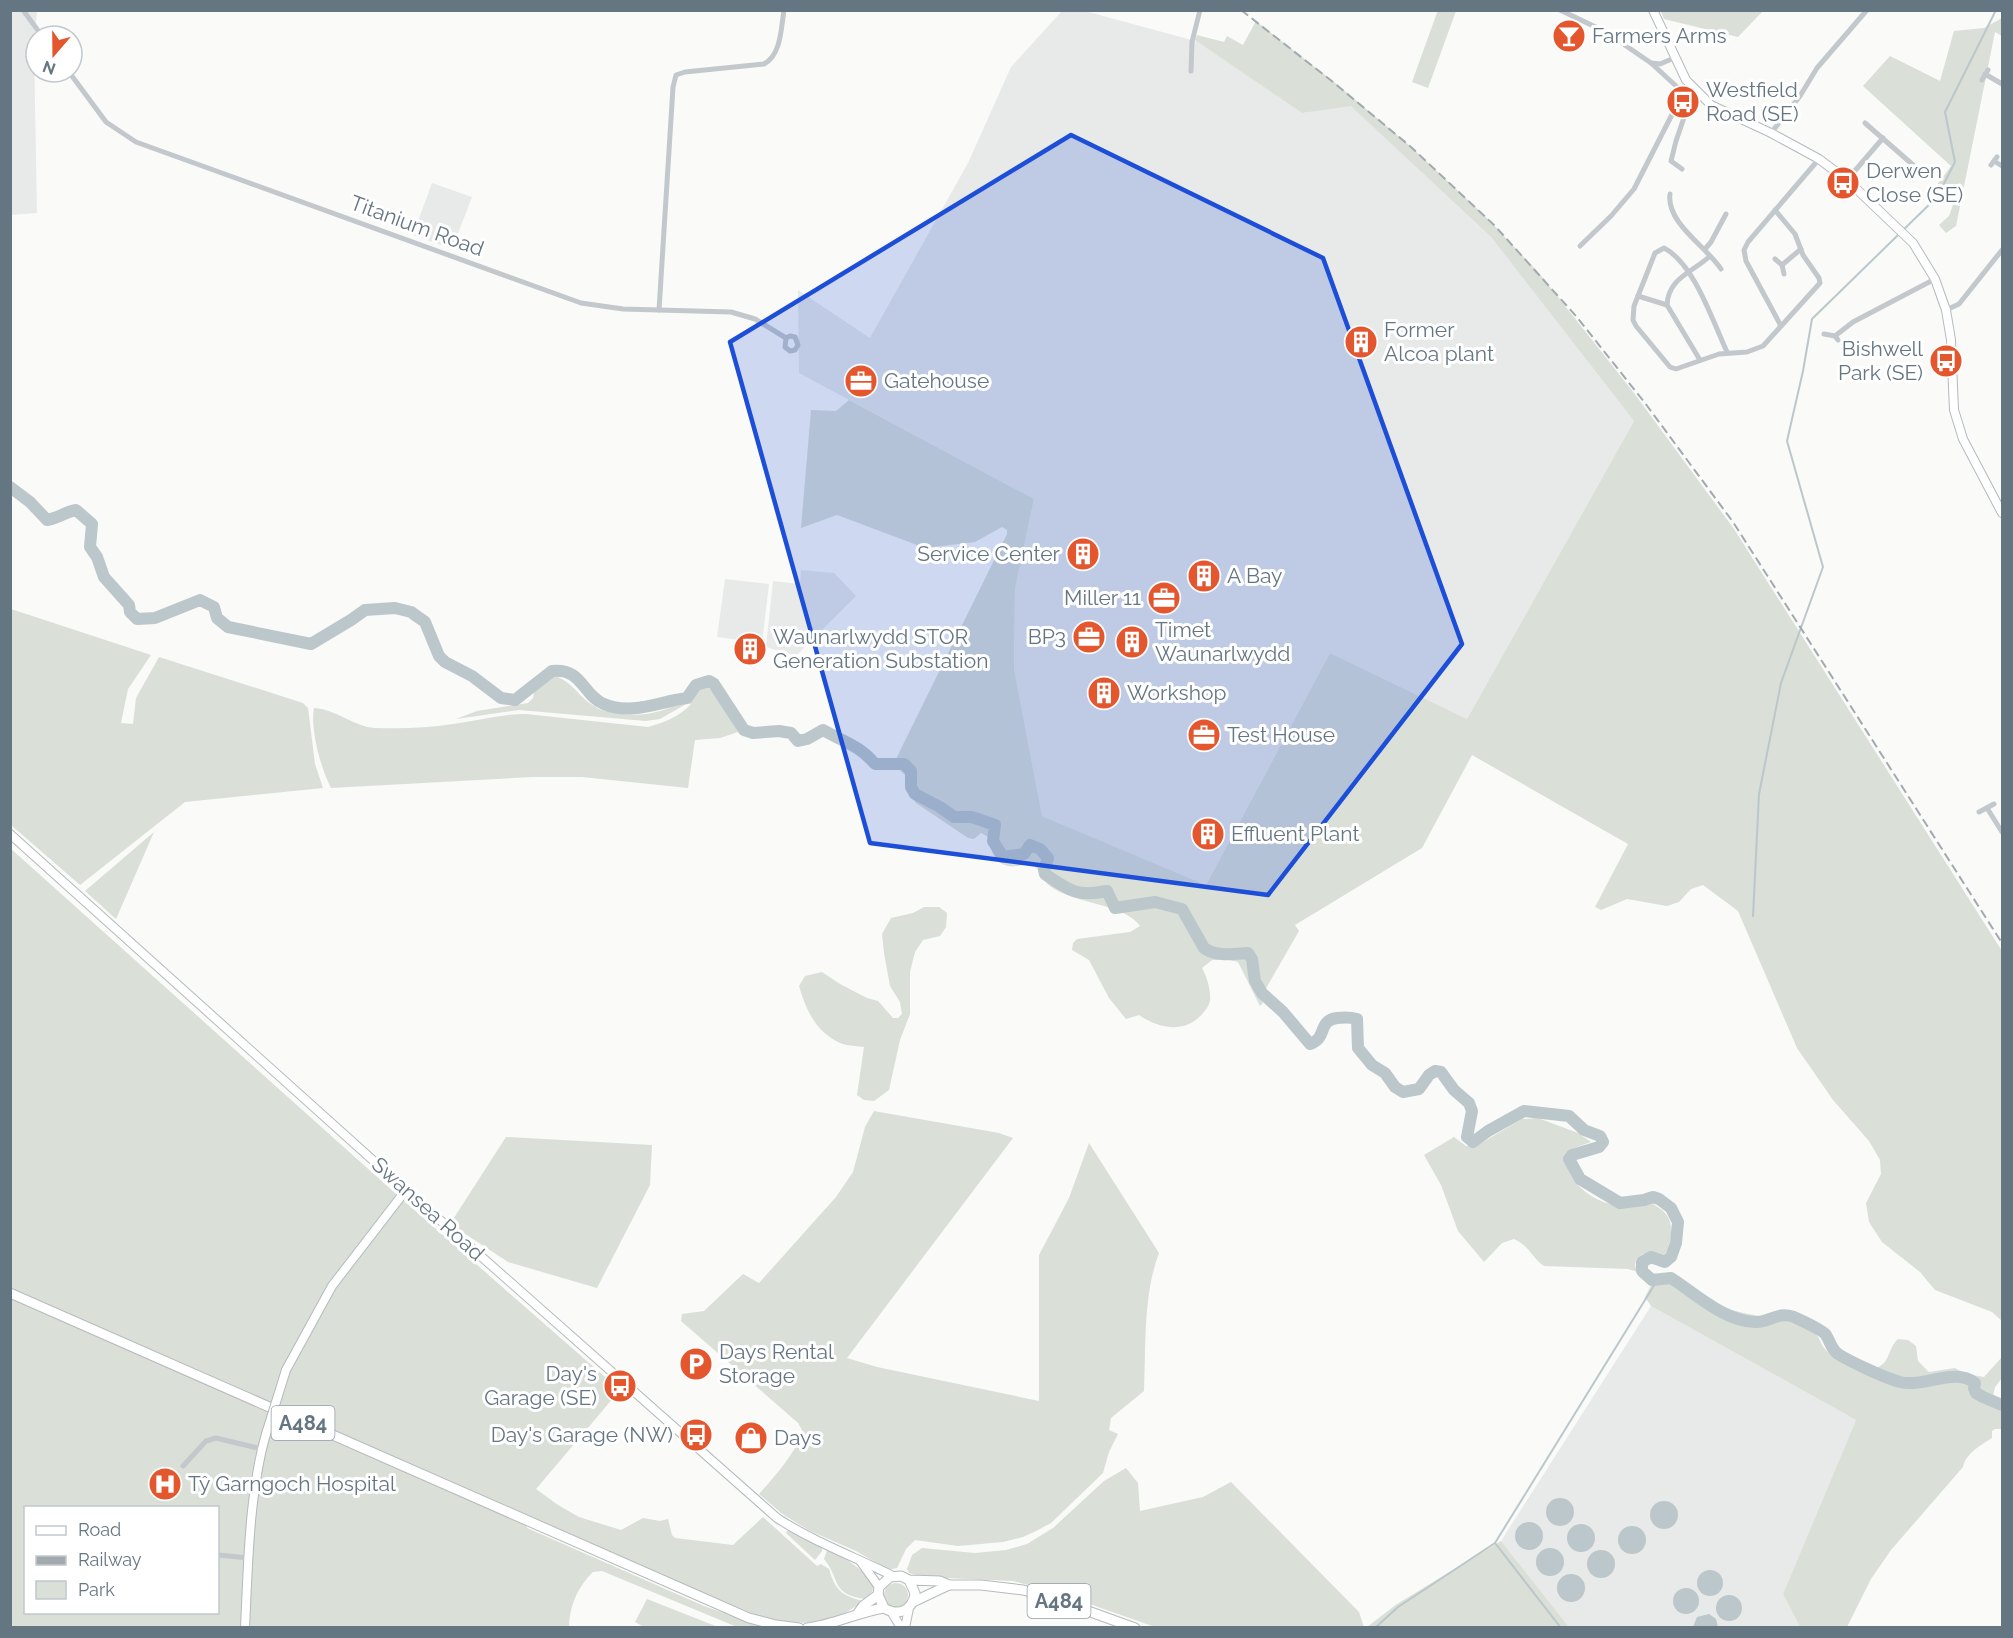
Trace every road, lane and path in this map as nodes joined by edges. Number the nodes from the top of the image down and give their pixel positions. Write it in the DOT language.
graph roads {
  1 [pos="22,10"];
  2 [pos="784,10"];
  3 [pos="1200,10"];
  4 [pos="1560,10"];
  5 [pos="1653,10"];
  6 [pos="1866,10"];
  7 [pos="33,24"];
  8 [pos="1674,58"];
  9 [pos="1651,63"];
  10 [pos="1191,71"];
  11 [pos="1982,80"];
  12 [pos="78,84"];
  13 [pos="2002,84"];
  14 [pos="1683,93"];
  15 [pos="1695,96"];
  16 [pos="1865,123"];
  17 [pos="1771,133"];
  18 [pos="1883,138"];
  19 [pos="1819,159"];
  20 [pos="1921,161"];
  21 [pos="1994,161"];
  22 [pos="2002,166"];
  23 [pos="1682,169"];
  24 [pos="1847,180"];
  25 [pos="1670,194"];
  26 [pos="1775,210"];
  27 [pos="1726,214"];
  28 [pos="1580,246"];
  29 [pos="1705,249"];
  30 [pos="1800,249"];
  31 [pos="2002,250"];
  32 [pos="1710,256"];
  33 [pos="1775,259"];
  34 [pos="1782,265"];
  35 [pos="1721,269"];
  36 [pos="1688,272"];
  37 [pos="1784,274"];
  38 [pos="1935,279"];
  39 [pos="1638,296"];
  40 [pos="1667,305"];
  41 [pos="658,310"];
  42 [pos="1946,310"];
  43 [pos="1781,326"];
  44 [pos="1824,334"];
  45 [pos="786,338"];
  46 [pos="1728,352"];
  47 [pos="1700,360"];
  48 [pos="2002,510"];
  49 [pos="1994,804"];
  50 [pos="1987,808"];
  51 [pos="1979,812"];
  52 [pos="2002,832"];
  53 [pos="10,834"];
  54 [pos="406,1190"];
  55 [pos="10,1293"];
  56 [pos="262,1449"];
  57 [pos="183,1466"];
  58 [pos="219,1555"];
  59 [pos="249,1558"];
  60 [pos="861,1561"];
  61 [pos="893,1576"];
  62 [pos="909,1580"];
  63 [pos="949,1585"];
  64 [pos="879,1591"];
  65 [pos="911,1605"];
  66 [pos="888,1610"];
  67 [pos="858,1612"];
  68 [pos="244,1628"];
  69 [pos="800,1628"];
  70 [pos="807,1628"];
  71 [pos="903,1628"];
  72 [pos="1135,1628"];
  1 -- 7 [label="street"];
  2 -- 41 [label="street"];
  3 -- 10 [label="street"];
  4 -- 9 [label="street"];
  5 -- 8 [label="main road"];
  6 -- 17 [label="street"];
  8 -- 9 [label="street"];
  8 -- 15 [label="main road"];
  9 -- 14 [label="street"];
  11 -- 13 [label="street"];
  12 -- 41 [label="street, Titanium Road"];
  14 -- 15 [label="street"];
  14 -- 28 [label="street"];
  15 -- 17 [label="main road"];
  15 -- 23 [label="street"];
  16 -- 18 [label="street"];
  17 -- 19 [label="main road"];
  18 -- 20 [label="street"];
  18 -- 24 [label="street"];
  19 -- 24 [label="main road"];
  19 -- 26 [label="street"];
  21 -- 22 [label="street"];
  24 -- 38 [label="main road"];
  25 -- 29 [label="street"];
  26 -- 30 [label="street"];
  26 -- 43 [label="street"];
  27 -- 29 [label="street"];
  29 -- 32 [label="street"];
  30 -- 34 [label="street"];
  30 -- 43 [label="street"];
  31 -- 42 [label="street"];
  32 -- 35 [label="street"];
  32 -- 36 [label="street"];
  33 -- 34 [label="street"];
  34 -- 37 [label="street"];
  36 -- 39 [label="street"];
  36 -- 40 [label="street"];
  36 -- 46 [label="street"];
  38 -- 42 [label="main road"];
  38 -- 44 [label="street"];
  39 -- 40 [label="street"];
  39 -- 47 [label="street"];
  40 -- 47 [label="street"];
  41 -- 45 [label="street, Titanium Road"];
  42 -- 48 [label="main road"];
  43 -- 46 [label="street"];
  46 -- 47 [label="street"];
  49 -- 50 [label="street"];
  50 -- 51 [label="street"];
  50 -- 52 [label="street"];
  53 -- 54 [label="main road, Swansea Road"];
  54 -- 56 [label="main road, bridge"];
  54 -- 60 [label="main road, Swansea Road"];
  55 -- 69 [label="main road, A484"];
  56 -- 57 [label="street"];
  56 -- 59 [label="main road"];
  58 -- 59 [label="street"];
  59 -- 68 [label="main road"];
  60 -- 61 [label="main road, Swansea Road"];
  60 -- 64 [label="main road, Swansea Road"];
  61 -- 62 [label="main road, A484"];
  61 -- 64 [label="main road, A484"];
  62 -- 63 [label="main road, A484"];
  62 -- 65 [label="main road"];
  63 -- 65 [label="main road, A484"];
  63 -- 72 [label="main road, A484"];
  64 -- 66 [label="main road"];
  64 -- 67 [label="main road, A484"];
  65 -- 66 [label="main road, A484"];
  65 -- 71 [label="main road"];
  66 -- 67 [label="main road, A484"];
  66 -- 71 [label="main road"];
  67 -- 70 [label="main road, A484"];
}
